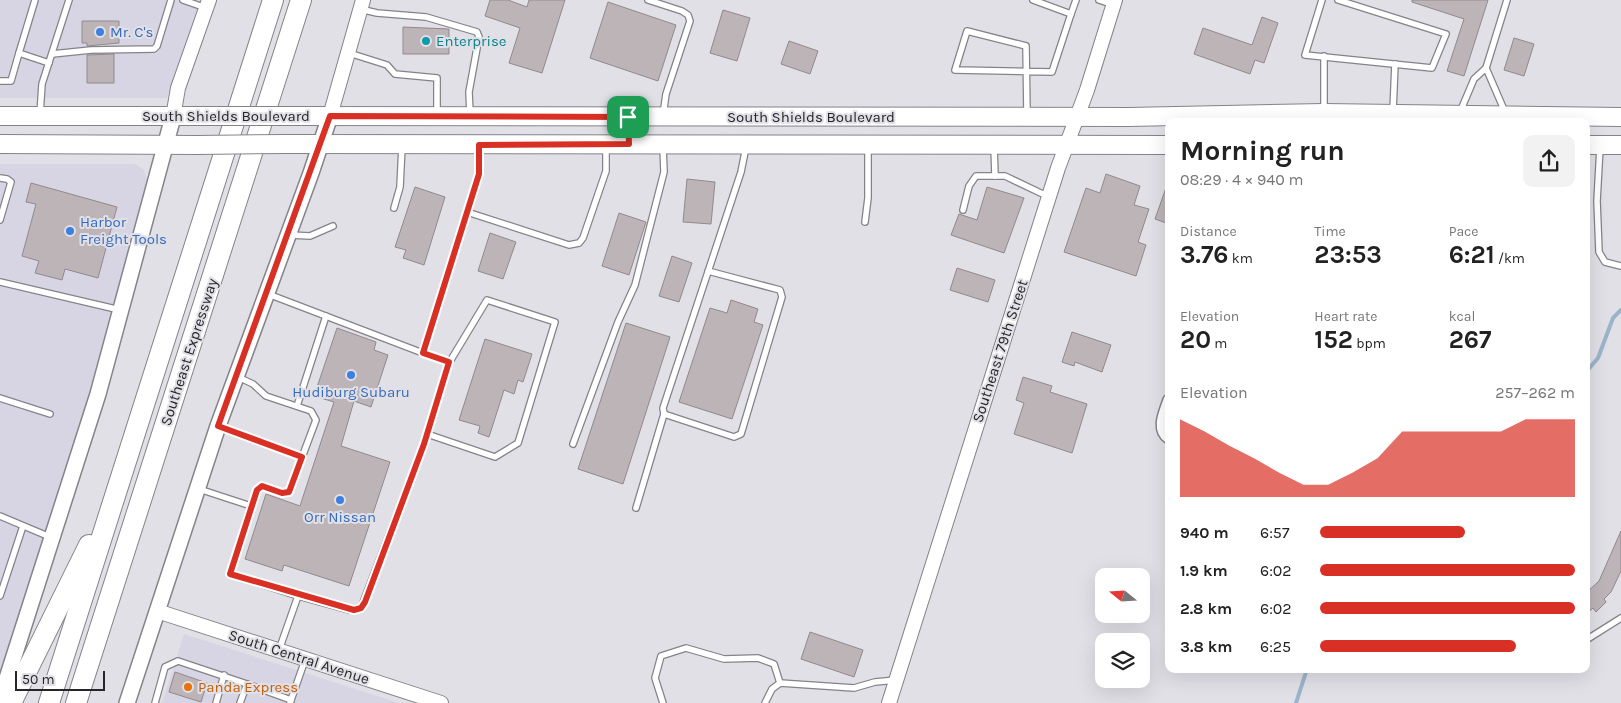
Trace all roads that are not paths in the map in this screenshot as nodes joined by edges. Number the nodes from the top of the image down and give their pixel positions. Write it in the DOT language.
graph roads {
  1 [pos="35,0"];
  2 [pos="70,0"];
  3 [pos="171,0"];
  4 [pos="183,0"];
  5 [pos="274,0"];
  6 [pos="301,0"];
  7 [pos="648,0"];
  8 [pos="1033,0"];
  9 [pos="1076,0"];
  10 [pos="1099,0"];
  11 [pos="1322,0"];
  12 [pos="1338,0"];
  13 [pos="1507,0"];
  14 [pos="1114,2"];
  15 [pos="207,4"];
  16 [pos="361,4"];
  17 [pos="1071,14"];
  18 [pos="348,53"];
  19 [pos="19,54"];
  20 [pos="52,54"];
  21 [pos="1324,56"];
  22 [pos="49,63"];
  23 [pos="1395,64"];
  24 [pos="1486,68"];
  25 [pos="1026,72"];
  26 [pos="0,81"];
  27 [pos="1324,113"];
  28 [pos="1393,113"];
  29 [pos="1459,114"];
  30 [pos="1506,115"];
  31 [pos="0,116"];
  32 [pos="40,116"];
  33 [pos="172,116"];
  34 [pos="330,116"];
  35 [pos="437,116"];
  36 [pos="470,116"];
  37 [pos="1027,116"];
  38 [pos="1077,116"];
  39 [pos="628,117"];
  40 [pos="662,117"];
  41 [pos="1616,117"];
  42 [pos="0,144"];
  43 [pos="166,144"];
  44 [pos="321,144"];
  45 [pos="402,144"];
  46 [pos="629,144"];
  47 [pos="662,144"];
  48 [pos="1067,144"];
  49 [pos="479,145"];
  50 [pos="606,145"];
  51 [pos="747,145"];
  52 [pos="868,145"];
  53 [pos="994,145"];
  54 [pos="1165,145"];
  55 [pos="1605,145"];
  56 [pos="995,176"];
  57 [pos="0,178"];
  58 [pos="1049,197"];
  59 [pos="394,208"];
  60 [pos="962,210"];
  61 [pos="467,212"];
  62 [pos="0,220"];
  63 [pos="865,222"];
  64 [pos="333,226"];
  65 [pos="288,235"];
  66 [pos="1621,266"];
  67 [pos="708,271"];
  68 [pos="0,282"];
  69 [pos="267,293"];
  70 [pos="121,310"];
  71 [pos="326,316"];
  72 [pos="423,353"];
  73 [pos="449,362"];
  74 [pos="236,376"];
  75 [pos="0,398"];
  76 [pos="297,406"];
  77 [pos="50,414"];
  78 [pos="664,414"];
  79 [pos="1165,414"];
  80 [pos="218,426"];
  81 [pos="1165,431"];
  82 [pos="427,434"];
  83 [pos="573,444"];
  84 [pos="131,447"];
  85 [pos="302,457"];
  86 [pos="197,488"];
  87 [pos="252,506"];
  88 [pos="636,508"];
  89 [pos="0,516"];
  90 [pos="23,526"];
  91 [pos="52,537"];
  92 [pos="0,596"];
  93 [pos="298,596"];
  94 [pos="158,611"];
  95 [pos="1621,618"];
  96 [pos="1590,637"];
  97 [pos="279,651"];
  98 [pos="305,660"];
  99 [pos="5,669"];
  100 [pos="224,675"];
  101 [pos="896,680"];
  102 [pos="780,683"];
  103 [pos="247,684"];
  104 [pos="0,700"];
  105 [pos="291,702"];
  106 [pos="11,703"];
  107 [pos="49,703"];
  108 [pos="76,703"];
  109 [pos="127,703"];
  110 [pos="155,703"];
  111 [pos="216,703"];
  112 [pos="240,703"];
  113 [pos="442,703"];
  114 [pos="663,703"];
  115 [pos="765,703"];
  116 [pos="889,703"];
  1 -- 19 [label="lane"];
  2 -- 20 [label="lane"];
  3 -- 20 [label="lane"];
  4 -- 15 [label="lane"];
  5 -- 84 [label="highway, Southeast Expressway"];
  6 -- 108 [label="highway, Southeast Expressway"];
  7 -- 40 [label="lane"];
  8 -- 17 [label="lane"];
  9 -- 17 [label="lane"];
  10 -- 14 [label="lane"];
  11 -- 21 [label="lane"];
  12 -- 23 [label="lane"];
  13 -- 24 [label="lane"];
  14 -- 38 [label="street, Southeast 79th Street"];
  15 -- 33 [label="street"];
  16 -- 18 [label="street"];
  16 -- 36 [label="lane"];
  17 -- 25 [label="lane"];
  18 -- 34 [label="street"];
  18 -- 35 [label="lane"];
  19 -- 22 [label="lane"];
  19 -- 26 [label="lane"];
  20 -- 22 [label="lane"];
  21 -- 23 [label="lane"];
  21 -- 27 [label="lane"];
  22 -- 32 [label="lane"];
  23 -- 28 [label="lane"];
  24 -- 29 [label="lane"];
  24 -- 30 [label="lane"];
  25 -- 25 [label="lane"];
  25 -- 37 [label="lane"];
  27 -- 28 [label="main road, South Shields Boulevard"];
  27 -- 38 [label="main road, South Shields Boulevard"];
  28 -- 29 [label="main road, South Shields Boulevard"];
  29 -- 30 [label="main road, South Shields Boulevard"];
  30 -- 41 [label="main road, South Shields Boulevard"];
  31 -- 32 [label="main road, South Shields Boulevard"];
  32 -- 33 [label="main road, South Shields Boulevard"];
  33 -- 34 [label="main road, South Shields Boulevard, bridge"];
  33 -- 43 [label="main road"];
  34 -- 35 [label="main road, South Shields Boulevard"];
  34 -- 44 [label="main road"];
  35 -- 36 [label="main road, South Shields Boulevard"];
  36 -- 39 [label="main road, South Shields Boulevard"];
  37 -- 38 [label="main road, South Shields Boulevard"];
  37 -- 40 [label="main road, South Shields Boulevard"];
  38 -- 48 [label="street, Southeast 79th Street"];
  39 -- 40 [label="main road, South Shields Boulevard"];
  39 -- 46 [label="main road"];
  41 -- 55 [label="main road"];
  42 -- 43 [label="main road, South Shields Boulevard"];
  43 -- 44 [label="main road, South Shields Boulevard, bridge"];
  43 -- 70 [label="main road"];
  44 -- 45 [label="main road, South Shields Boulevard"];
  44 -- 65 [label="main road"];
  45 -- 49 [label="main road, South Shields Boulevard"];
  45 -- 59 [label="lane"];
  46 -- 47 [label="main road, South Shields Boulevard"];
  46 -- 50 [label="main road, South Shields Boulevard"];
  47 -- 51 [label="main road, South Shields Boulevard"];
  47 -- 83 [label="lane"];
  48 -- 53 [label="main road, South Shields Boulevard"];
  48 -- 54 [label="main road, South Shields Boulevard"];
  48 -- 58 [label="street, Southeast 79th Street"];
  49 -- 50 [label="main road, South Shields Boulevard"];
  49 -- 61 [label="lane"];
  50 -- 61 [label="lane"];
  51 -- 52 [label="main road, South Shields Boulevard"];
  51 -- 67 [label="lane"];
  52 -- 53 [label="main road, South Shields Boulevard"];
  52 -- 63 [label="lane"];
  53 -- 56 [label="lane"];
  55 -- 66 [label="lane"];
  56 -- 58 [label="lane"];
  56 -- 60 [label="lane"];
  57 -- 62 [label="lane"];
  58 -- 101 [label="street, Southeast 79th Street"];
  61 -- 72 [label="lane"];
  64 -- 65 [label="lane"];
  65 -- 69 [label="main road"];
  67 -- 78 [label="lane"];
  67 -- 78 [label="lane"];
  68 -- 70 [label="lane"];
  69 -- 71 [label="lane"];
  69 -- 74 [label="main road"];
  70 -- 91 [label="main road"];
  71 -- 72 [label="lane"];
  71 -- 76 [label="lane"];
  72 -- 73 [label="lane"];
  73 -- 82 [label="lane"];
  73 -- 82 [label="lane"];
  74 -- 76 [label="lane"];
  74 -- 80 [label="main road"];
  75 -- 77 [label="lane"];
  76 -- 85 [label="lane"];
  78 -- 88 [label="lane"];
  79 -- 81 [label="street"];
  80 -- 85 [label="lane"];
  80 -- 86 [label="main road"];
  82 -- 93 [label="lane"];
  84 -- 106 [label="highway"];
  84 -- 107 [label="highway, Southeast Expressway"];
  85 -- 87 [label="lane"];
  86 -- 87 [label="lane"];
  86 -- 94 [label="main road"];
  87 -- 93 [label="lane"];
  89 -- 90 [label="lane"];
  90 -- 91 [label="lane"];
  90 -- 92 [label="lane"];
  91 -- 99 [label="main road"];
  93 -- 97 [label="lane"];
  94 -- 97 [label="street, South Central Avenue"];
  94 -- 109 [label="main road"];
  95 -- 96 [label="lane"];
  97 -- 98 [label="street, South Central Avenue"];
  98 -- 105 [label="lane"];
  98 -- 113 [label="street, South Central Avenue"];
  99 -- 104 [label="main road"];
  100 -- 103 [label="lane"];
  100 -- 110 [label="lane"];
  100 -- 111 [label="lane"];
  101 -- 102 [label="lane"];
  101 -- 116 [label="street, Southeast 79th Street"];
  102 -- 114 [label="lane"];
  102 -- 115 [label="lane"];
  103 -- 105 [label="lane"];
  103 -- 112 [label="lane"];
}
